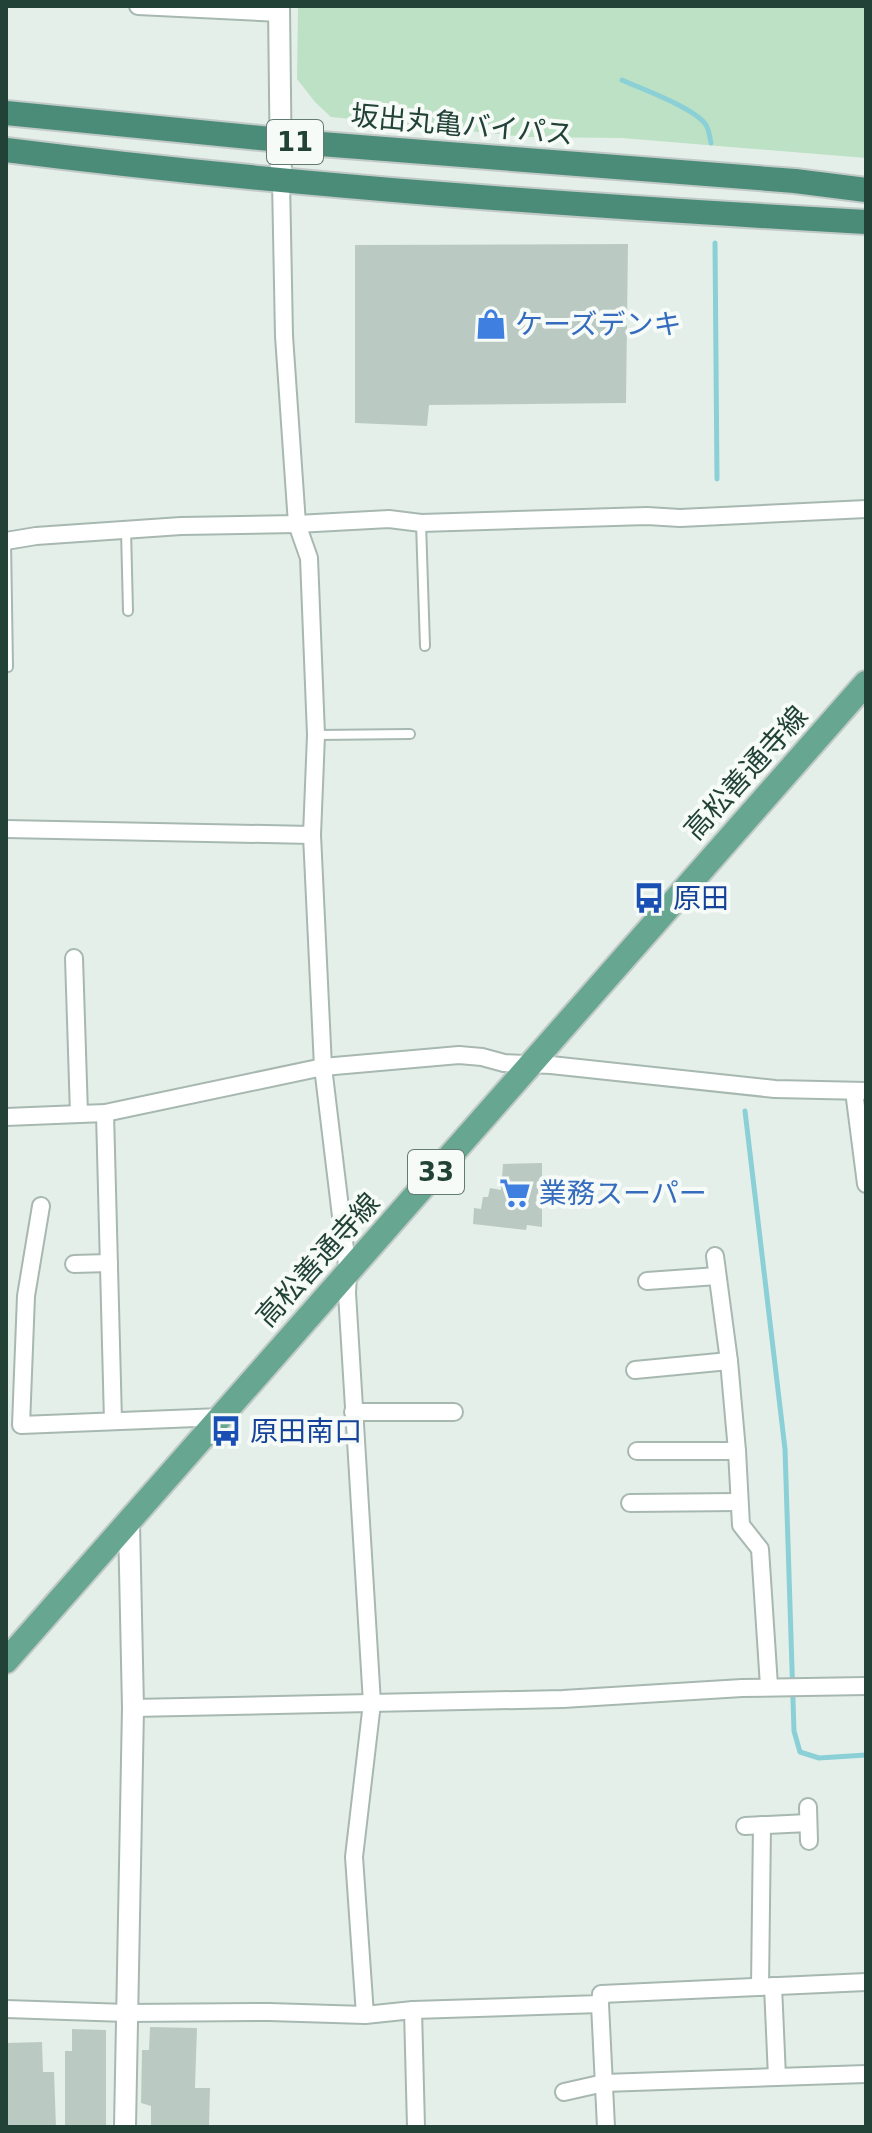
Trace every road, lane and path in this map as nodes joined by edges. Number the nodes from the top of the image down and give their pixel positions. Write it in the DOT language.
graph roads {
  1 [pos="138,6"];
  2 [pos="154,6"];
  3 [pos="280,9"];
  4 [pos="6,113"];
  5 [pos="280,140"];
  6 [pos="6,150"];
  7 [pos="6,161"];
  8 [pos="100,162"];
  9 [pos="584,165"];
  10 [pos="866,174"];
  11 [pos="281,180"];
  12 [pos="866,190"];
  13 [pos="603,207"];
  14 [pos="866,222"];
  15 [pos="866,238"];
  16 [pos="866,509"];
  17 [pos="421,523"];
  18 [pos="297,524"];
  19 [pos="126,529"];
  20 [pos="6,541"];
  21 [pos="128,611"];
  22 [pos="425,646"];
  23 [pos="8,667"];
  24 [pos="866,683"];
  25 [pos="410,734"];
  26 [pos="316,735"];
  27 [pos="6,829"];
  28 [pos="312,835"];
  29 [pos="74,958"];
  30 [pos="530,1065"];
  31 [pos="323,1067"];
  32 [pos="860,1091"];
  33 [pos="105,1113"];
  34 [pos="79,1114"];
  35 [pos="6,1117"];
  36 [pos="866,1184"];
  37 [pos="41,1206"];
  38 [pos="715,1256"];
  39 [pos="109,1263"];
  40 [pos="74,1264"];
  41 [pos="348,1274"];
  42 [pos="717,1276"];
  43 [pos="647,1281"];
  44 [pos="729,1361"];
  45 [pos="635,1370"];
  46 [pos="353,1412"];
  47 [pos="454,1412"];
  48 [pos="221,1417"];
  49 [pos="113,1421"];
  50 [pos="637,1451"];
  51 [pos="737,1451"];
  52 [pos="738,1502"];
  53 [pos="630,1503"];
  54 [pos="129,1523"];
  55 [pos="6,1661"];
  56 [pos="769,1686"];
  57 [pos="866,1686"];
  58 [pos="372,1703"];
  59 [pos="133,1708"];
  60 [pos="762,1825"];
  61 [pos="745,1826"];
  62 [pos="809,1841"];
  63 [pos="866,1982"];
  64 [pos="766,1986"];
  65 [pos="600,2004"];
  66 [pos="6,2009"];
  67 [pos="413,2010"];
  68 [pos="127,2013"];
  69 [pos="365,2015"];
  70 [pos="866,2074"];
  71 [pos="777,2077"];
  72 [pos="604,2083"];
  73 [pos="564,2092"];
  74 [pos="125,2127"];
  75 [pos="416,2127"];
  76 [pos="606,2127"];
  1 -- 2 [label="street"];
  2 -- 3 [label="street"];
  3 -- 5 [label="street"];
  4 -- 5 [label="highway, 坂出丸亀バイパス / 11"];
  5 -- 9 [label="highway, 坂出丸亀バイパス / 11"];
  5 -- 11 [label="street"];
  6 -- 8 [label="highway, 11"];
  7 -- 8 [label="highway"];
  8 -- 11 [label="highway, 11"];
  9 -- 10 [label="highway, 11"];
  9 -- 12 [label="highway, 坂出丸亀バイパス / 11"];
  11 -- 13 [label="highway, 11"];
  11 -- 18 [label="street"];
  13 -- 14 [label="highway, 11"];
  13 -- 15 [label="highway"];
  16 -- 17 [label="street"];
  17 -- 18 [label="street"];
  17 -- 22 [label="lane"];
  18 -- 19 [label="street"];
  18 -- 26 [label="street"];
  19 -- 20 [label="street"];
  19 -- 21 [label="lane"];
  20 -- 23 [label="lane"];
  24 -- 30 [label="main road, 高松善通寺線 / 33"];
  25 -- 26 [label="lane"];
  26 -- 28 [label="street"];
  27 -- 28 [label="street"];
  28 -- 31 [label="street"];
  29 -- 34 [label="street"];
  30 -- 31 [label="street"];
  30 -- 32 [label="street"];
  30 -- 41 [label="main road, 高松善通寺線 / 33"];
  31 -- 33 [label="street"];
  31 -- 41 [label="street"];
  32 -- 36 [label="street"];
  33 -- 34 [label="street"];
  33 -- 39 [label="street"];
  34 -- 35 [label="street"];
  37 -- 49 [label="street"];
  38 -- 42 [label="street"];
  39 -- 40 [label="street"];
  39 -- 49 [label="street"];
  41 -- 46 [label="street"];
  41 -- 48 [label="main road, 高松善通寺線 / 33"];
  42 -- 43 [label="street"];
  42 -- 44 [label="street"];
  44 -- 45 [label="street"];
  44 -- 51 [label="street"];
  46 -- 47 [label="street"];
  46 -- 58 [label="street"];
  48 -- 49 [label="street"];
  48 -- 54 [label="main road, 高松善通寺線 / 33"];
  50 -- 51 [label="street"];
  51 -- 52 [label="street"];
  52 -- 53 [label="street"];
  52 -- 56 [label="street"];
  54 -- 55 [label="main road, 高松善通寺線 / 33"];
  54 -- 59 [label="street"];
  56 -- 57 [label="street"];
  56 -- 58 [label="street"];
  58 -- 59 [label="street"];
  58 -- 69 [label="street"];
  59 -- 68 [label="street"];
  60 -- 61 [label="street"];
  60 -- 62 [label="street"];
  60 -- 64 [label="street"];
  63 -- 64 [label="street"];
  64 -- 65 [label="street"];
  64 -- 71 [label="street"];
  65 -- 67 [label="street"];
  65 -- 72 [label="street"];
  66 -- 68 [label="street"];
  67 -- 69 [label="street"];
  67 -- 75 [label="street"];
  68 -- 69 [label="street"];
  68 -- 74 [label="street"];
  70 -- 71 [label="street"];
  71 -- 72 [label="street"];
  72 -- 73 [label="street"];
  72 -- 76 [label="street"];
}
